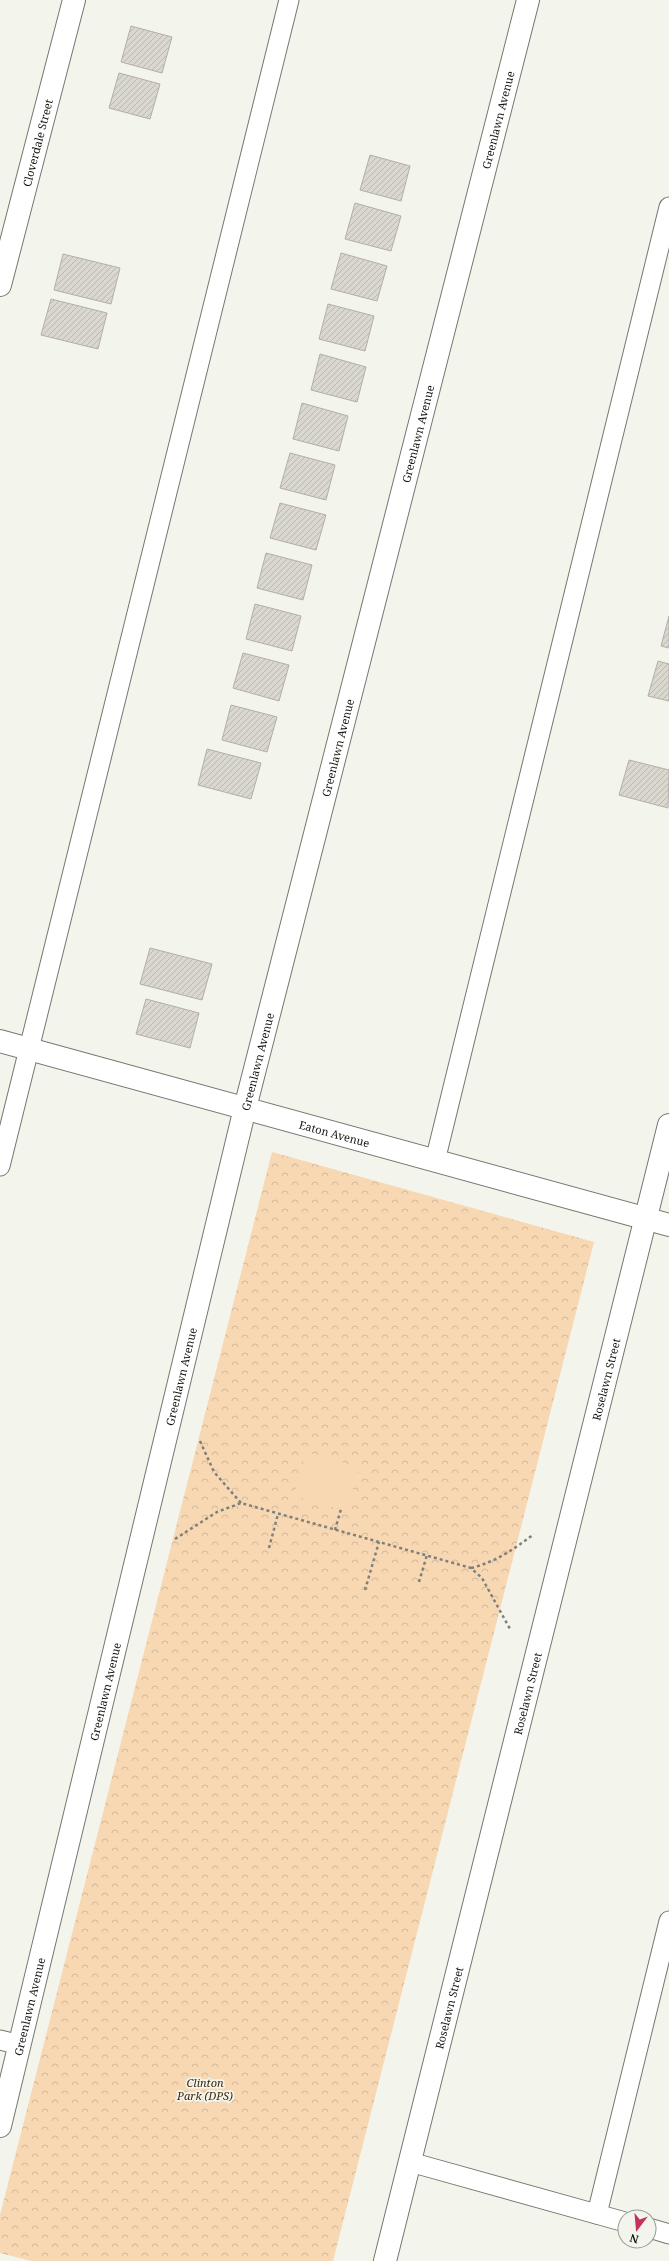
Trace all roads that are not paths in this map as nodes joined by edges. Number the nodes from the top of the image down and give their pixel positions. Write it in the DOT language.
graph roads {
  1 [pos="74,0"];
  2 [pos="289,0"];
  3 [pos="528,0"];
  4 [pos="669,207"];
  5 [pos="0,285"];
  6 [pos="0,1041"];
  7 [pos="28,1048"];
  8 [pos="245,1108"];
  9 [pos="669,1125"];
  10 [pos="435,1161"];
  11 [pos="0,1166"];
  12 [pos="646,1218"];
  13 [pos="669,1225"];
  14 [pos="669,1921"];
  15 [pos="10,2043"];
  16 [pos="0,2126"];
  17 [pos="410,2162"];
  18 [pos="597,2214"];
  19 [pos="617,2220"];
  20 [pos="657,2230"];
  21 [pos="669,2234"];
  22 [pos="386,2261"];
  1 -- 5 [label="street, Cloverdale Street"];
  2 -- 7 [label="lane"];
  3 -- 8 [label="street, Greenlawn Avenue"];
  4 -- 10 [label="lane"];
  6 -- 7 [label="street, Eaton Avenue"];
  7 -- 8 [label="street, Eaton Avenue"];
  7 -- 11 [label="lane"];
  8 -- 10 [label="street, Eaton Avenue"];
  8 -- 15 [label="street, Greenlawn Avenue"];
  9 -- 12 [label="street, Roselawn Street"];
  10 -- 12 [label="street, Eaton Avenue"];
  12 -- 13 [label="street, Eaton Avenue"];
  12 -- 17 [label="street, Roselawn Street"];
  14 -- 18 [label="lane"];
  15 -- 16 [label="street, Greenlawn Avenue"];
  17 -- 18 [label="lane"];
  17 -- 22 [label="street, Roselawn Street"];
  18 -- 19 [label="lane"];
  20 -- 21 [label="lane"];
}
